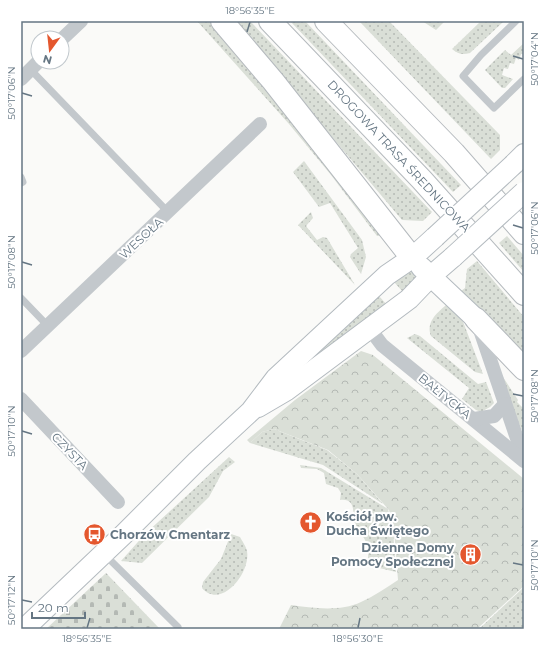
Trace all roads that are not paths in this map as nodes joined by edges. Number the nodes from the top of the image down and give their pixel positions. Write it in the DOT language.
graph roads {
  1 [pos="81,21"];
  2 [pos="222,21"];
  3 [pos="270,21"];
  4 [pos="326,21"];
  5 [pos="516,21"];
  6 [pos="70,31"];
  7 [pos="30,70"];
  8 [pos="524,79"];
  9 [pos="260,124"];
  10 [pos="454,153"];
  11 [pos="519,159"];
  12 [pos="21,177"];
  13 [pos="21,183"];
  14 [pos="524,192"];
  15 [pos="168,212"];
  16 [pos="524,214"];
  17 [pos="524,233"];
  18 [pos="412,258"];
  19 [pos="431,276"];
  20 [pos="524,294"];
  21 [pos="21,298"];
  22 [pos="476,319"];
  23 [pos="47,325"];
  24 [pos="370,329"];
  25 [pos="21,351"];
  26 [pos="524,369"];
  27 [pos="21,399"];
  28 [pos="505,404"];
  29 [pos="251,411"];
  30 [pos="474,419"];
  31 [pos="524,460"];
  32 [pos="118,502"];
  33 [pos="104,553"];
  34 [pos="178,627"];
  35 [pos="24,629"];
  1 -- 6 [label="street"];
  2 -- 18 [label="main road"];
  3 -- 20 [label="main road, DROGOWA TRASA ŚREDNICOWA"];
  4 -- 10 [label="main road"];
  5 -- 8 [label="lane"];
  7 -- 15 [label="lane"];
  9 -- 15 [label="street, WESOŁA"];
  10 -- 16 [label="main road"];
  10 -- 17 [label="main road"];
  11 -- 18 [label="street, bridge"];
  12 -- 13 [label="lane"];
  14 -- 19 [label="street, bridge"];
  15 -- 23 [label="street, WESOŁA"];
  18 -- 19 [label="street"];
  18 -- 29 [label="street"];
  19 -- 22 [label="street"];
  19 -- 24 [label="street"];
  21 -- 23 [label="lane"];
  22 -- 26 [label="main road"];
  22 -- 28 [label="street"];
  23 -- 25 [label="street, WESOŁA"];
  24 -- 29 [label="street"];
  24 -- 30 [label="street, BAŁTYCKA"];
  27 -- 32 [label="street, CZYSTA"];
  28 -- 30 [label="street"];
  28 -- 31 [label="street"];
  29 -- 33 [label="street"];
  30 -- 31 [label="street, BAŁTYCKA"];
  33 -- 34 [label="lane"];
  33 -- 35 [label="street"];
}
